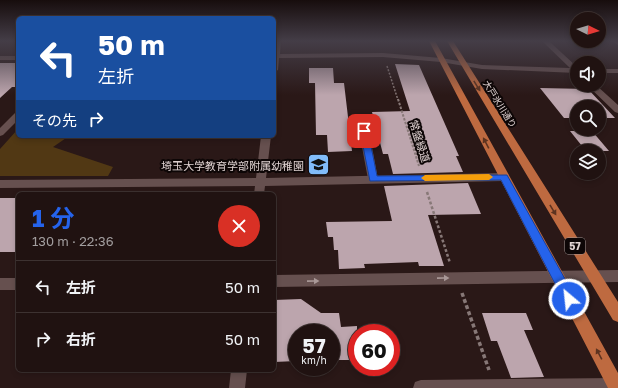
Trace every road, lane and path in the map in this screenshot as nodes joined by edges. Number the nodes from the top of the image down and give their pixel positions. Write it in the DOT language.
graph roads {
  1 [pos="384,59"];
  2 [pos="429,59"];
  3 [pos="461,59"];
  4 [pos="442,60"];
  5 [pos="464,64"];
  6 [pos="606,70"];
  7 [pos="570,71"];
  8 [pos="618,71"];
  9 [pos="599,92"];
  10 [pos="618,110"];
  11 [pos="16,117"];
  12 [pos="364,131"];
  13 [pos="0,133"];
  14 [pos="266,138"];
  15 [pos="504,177"];
  16 [pos="423,178"];
  17 [pos="374,179"];
  18 [pos="260,182"];
  19 [pos="0,184"];
  20 [pos="259,192"];
  21 [pos="557,276"];
  22 [pos="593,276"];
  23 [pos="618,276"];
  24 [pos="276,281"];
  25 [pos="458,283"];
  26 [pos="0,284"];
  27 [pos="16,284"];
  28 [pos="618,315"];
  29 [pos="239,372"];
  30 [pos="496,387"];
  31 [pos="617,387"];
  32 [pos="237,388"];
  33 [pos="421,388"];
  1 -- 16 [label="path, 常盤緑道"];
  2 -- 4 [label="street"];
  3 -- 5 [label="main road, 大戸氷川通り / 57"];
  4 -- 5 [label="street"];
  15 -- 4 [label="main road, one-way"];
  5 -- 7 [label="street"];
  5 -- 22 [label="main road, 大戸氷川通り / 57, one-way"];
  6 -- 8 [label="street"];
  9 -- 10 [label="street"];
  11 -- 13 [label="street"];
  12 -- 17 [label="street"];
  14 -- 18 [label="street"];
  15 -- 16 [label="street"];
  15 -- 21 [label="main road"];
  16 -- 17 [label="street"];
  16 -- 25 [label="path, 常盤緑道"];
  17 -- 18 [label="street"];
  18 -- 19 [label="street"];
  18 -- 20 [label="street"];
  21 -- 22 [label="street"];
  21 -- 25 [label="street"];
  31 -- 21 [label="main road, one-way"];
  22 -- 23 [label="street"];
  22 -- 28 [label="main road, 57"];
  24 -- 25 [label="street, one-way"];
  25 -- 30 [label="path, 常盤緑道"];
  26 -- 27 [label="street"];
  29 -- 32 [label="street"];
  30 -- 31 [label="street"];
  30 -- 33 [label="street"];
}
